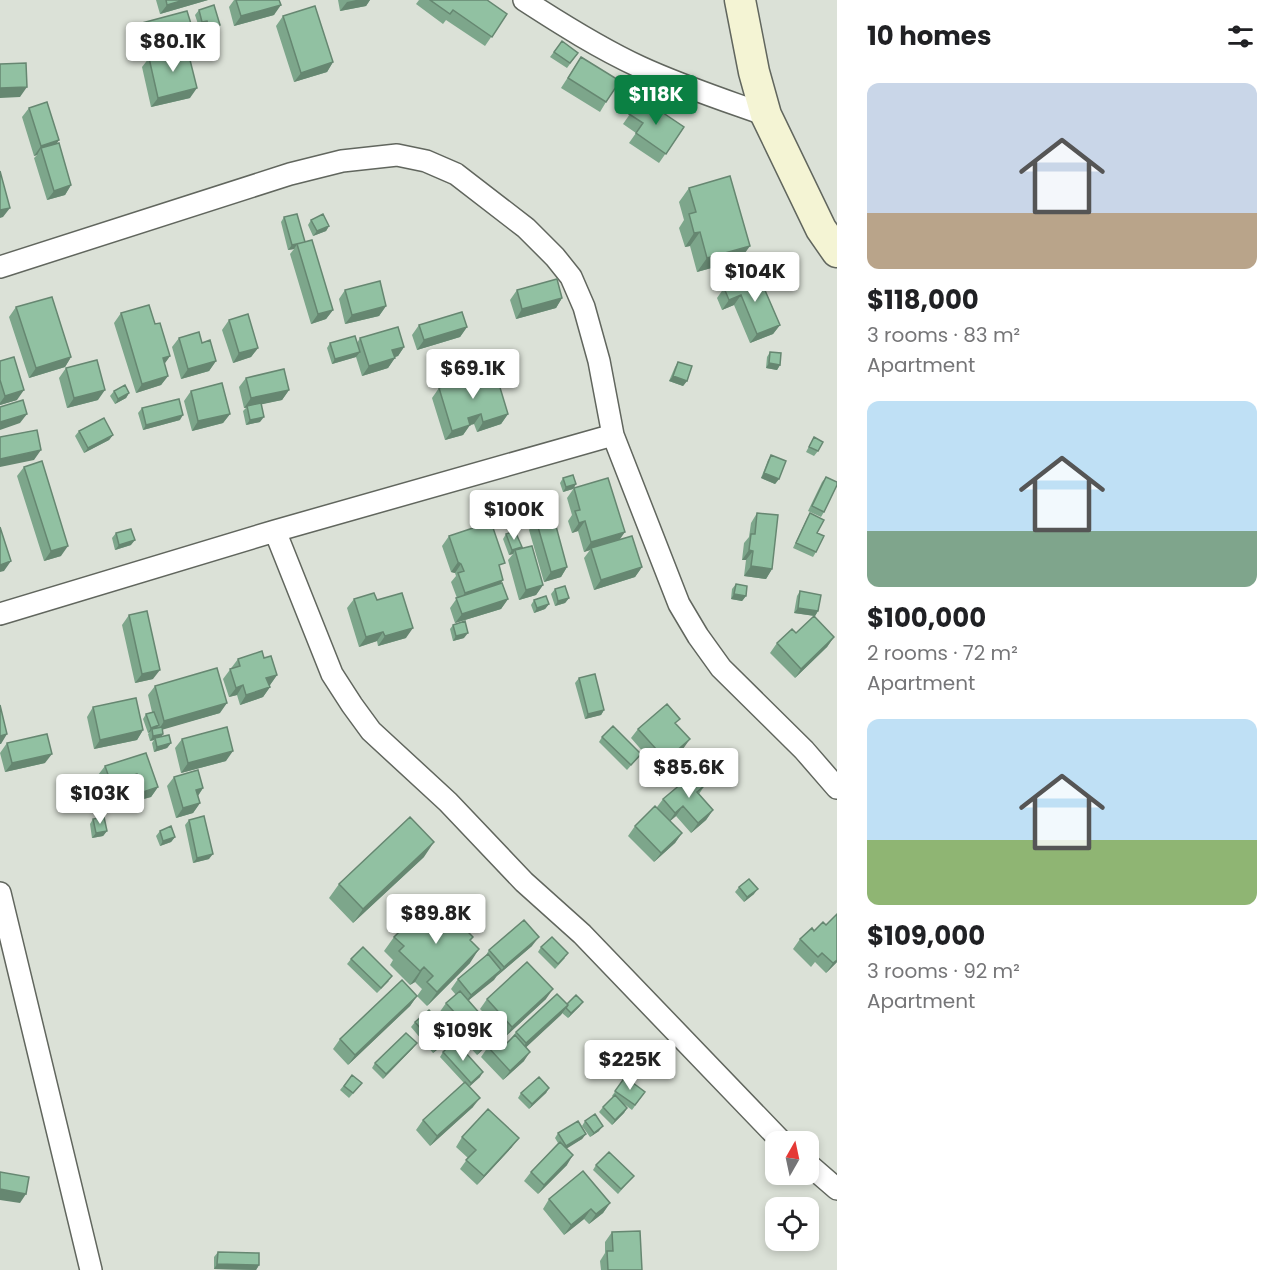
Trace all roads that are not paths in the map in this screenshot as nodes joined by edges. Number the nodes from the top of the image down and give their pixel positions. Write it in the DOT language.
graph roads {
  1 [pos="524,0"];
  2 [pos="740,0"];
  3 [pos="766,115"];
  4 [pos="837,252"];
  5 [pos="0,267"];
  6 [pos="613,435"];
  7 [pos="275,531"];
  8 [pos="0,614"];
  9 [pos="837,788"];
  10 [pos="0,893"];
  11 [pos="771,1131"];
  12 [pos="819,1173"];
  13 [pos="837,1189"];
  14 [pos="91,1270"];
  1 -- 3 [label="street"];
  2 -- 3 [label="street"];
  3 -- 4 [label="street"];
  5 -- 6 [label="street"];
  6 -- 7 [label="street"];
  6 -- 9 [label="street"];
  7 -- 8 [label="street"];
  7 -- 11 [label="street"];
  10 -- 14 [label="street"];
  12 -- 13 [label="street"];
}
